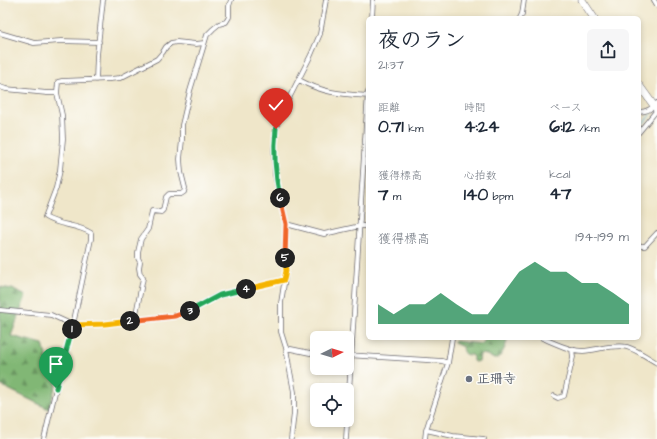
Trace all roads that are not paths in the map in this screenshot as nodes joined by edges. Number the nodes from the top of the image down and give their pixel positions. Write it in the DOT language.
graph roads {
  1 [pos="103,0"];
  2 [pos="230,0"];
  3 [pos="238,0"];
  4 [pos="326,0"];
  5 [pos="373,0"];
  6 [pos="524,0"];
  7 [pos="582,0"];
  8 [pos="654,0"];
  9 [pos="657,5"];
  10 [pos="372,16"];
  11 [pos="521,16"];
  12 [pos="593,16"];
  13 [pos="0,33"];
  14 [pos="98,42"];
  15 [pos="204,43"];
  16 [pos="96,80"];
  17 [pos="299,80"];
  18 [pos="0,87"];
  19 [pos="641,88"];
  20 [pos="57,93"];
  21 [pos="366,96"];
  22 [pos="656,107"];
  23 [pos="641,112"];
  24 [pos="366,128"];
  25 [pos="641,129"];
  26 [pos="286,224"];
  27 [pos="360,226"];
  28 [pos="366,226"];
  29 [pos="657,233"];
  30 [pos="641,246"];
  31 [pos="284,280"];
  32 [pos="0,310"];
  33 [pos="136,320"];
  34 [pos="73,325"];
  35 [pos="352,331"];
  36 [pos="452,340"];
  37 [pos="547,340"];
  38 [pos="286,348"];
  39 [pos="572,349"];
  40 [pos="310,353"];
  41 [pos="354,355"];
  42 [pos="448,363"];
  43 [pos="657,363"];
  44 [pos="349,375"];
  45 [pos="554,396"];
  46 [pos="426,430"];
  47 [pos="44,439"];
  48 [pos="292,439"];
  49 [pos="346,439"];
  50 [pos="425,439"];
  51 [pos="484,439"];
  1 -- 14 [label="street"];
  2 -- 3 [label="street"];
  2 -- 15 [label="street"];
  4 -- 17 [label="street"];
  5 -- 10 [label="street"];
  6 -- 11 [label="street"];
  7 -- 12 [label="highway"];
  8 -- 9 [label="street"];
  13 -- 14 [label="street"];
  14 -- 16 [label="street"];
  15 -- 16 [label="street"];
  15 -- 33 [label="street"];
  16 -- 20 [label="street"];
  17 -- 21 [label="street"];
  17 -- 26 [label="street"];
  18 -- 20 [label="street"];
  19 -- 22 [label="highway"];
  20 -- 34 [label="street"];
  22 -- 23 [label="street"];
  22 -- 25 [label="street"];
  24 -- 27 [label="street"];
  26 -- 27 [label="street"];
  26 -- 31 [label="street"];
  27 -- 28 [label="street"];
  27 -- 35 [label="street"];
  29 -- 30 [label="street"];
  31 -- 33 [label="street"];
  31 -- 38 [label="street"];
  32 -- 34 [label="street"];
  33 -- 34 [label="street"];
  34 -- 47 [label="street"];
  36 -- 42 [label="street"];
  37 -- 39 [label="street"];
  38 -- 40 [label="street"];
  38 -- 48 [label="street"];
  39 -- 43 [label="street"];
  39 -- 45 [label="street"];
  41 -- 42 [label="street"];
  42 -- 46 [label="street"];
  44 -- 49 [label="street"];
  46 -- 50 [label="street"];
  46 -- 51 [label="street"];
}
